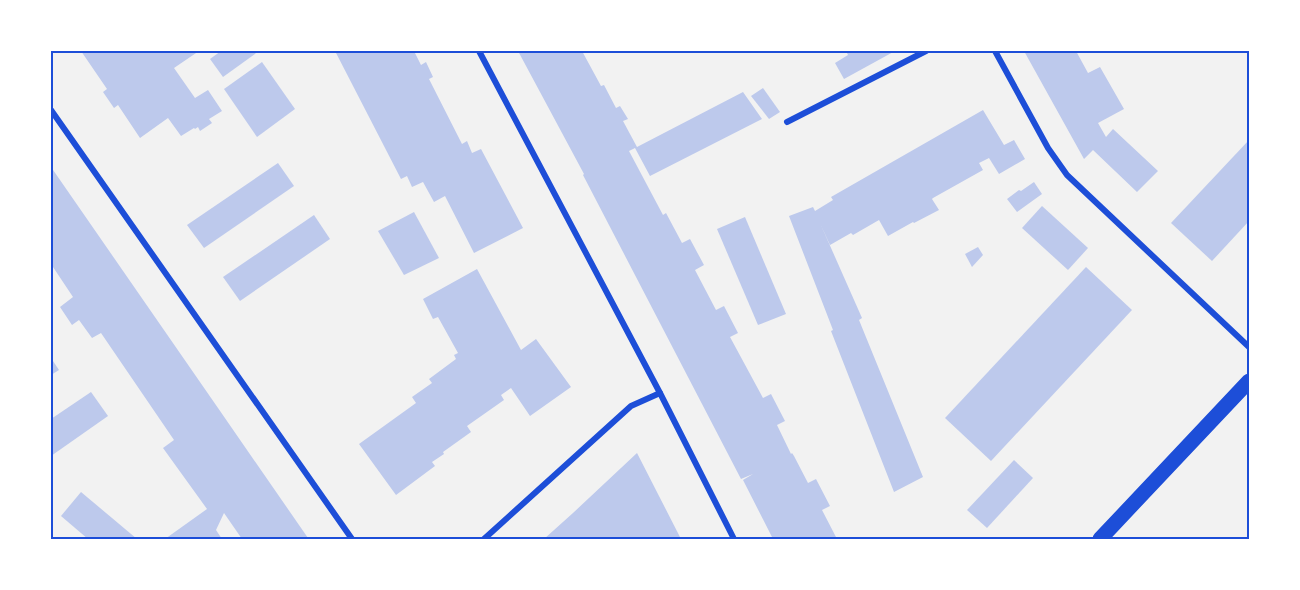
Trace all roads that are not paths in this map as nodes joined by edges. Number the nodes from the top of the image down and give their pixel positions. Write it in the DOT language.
graph roads {
  1 [pos="479,51"];
  2 [pos="926,51"];
  3 [pos="995,51"];
  4 [pos="51,110"];
  5 [pos="787,122"];
  6 [pos="1249,346"];
  7 [pos="1249,381"];
  8 [pos="660,393"];
  9 [pos="352,539"];
  10 [pos="484,539"];
  11 [pos="734,539"];
  12 [pos="1100,539"];
  1 -- 8 [label="street"];
  2 -- 5 [label="street"];
  3 -- 6 [label="street"];
  4 -- 9 [label="street"];
  7 -- 12 [label="main road"];
  8 -- 10 [label="street"];
  8 -- 11 [label="street"];
}
